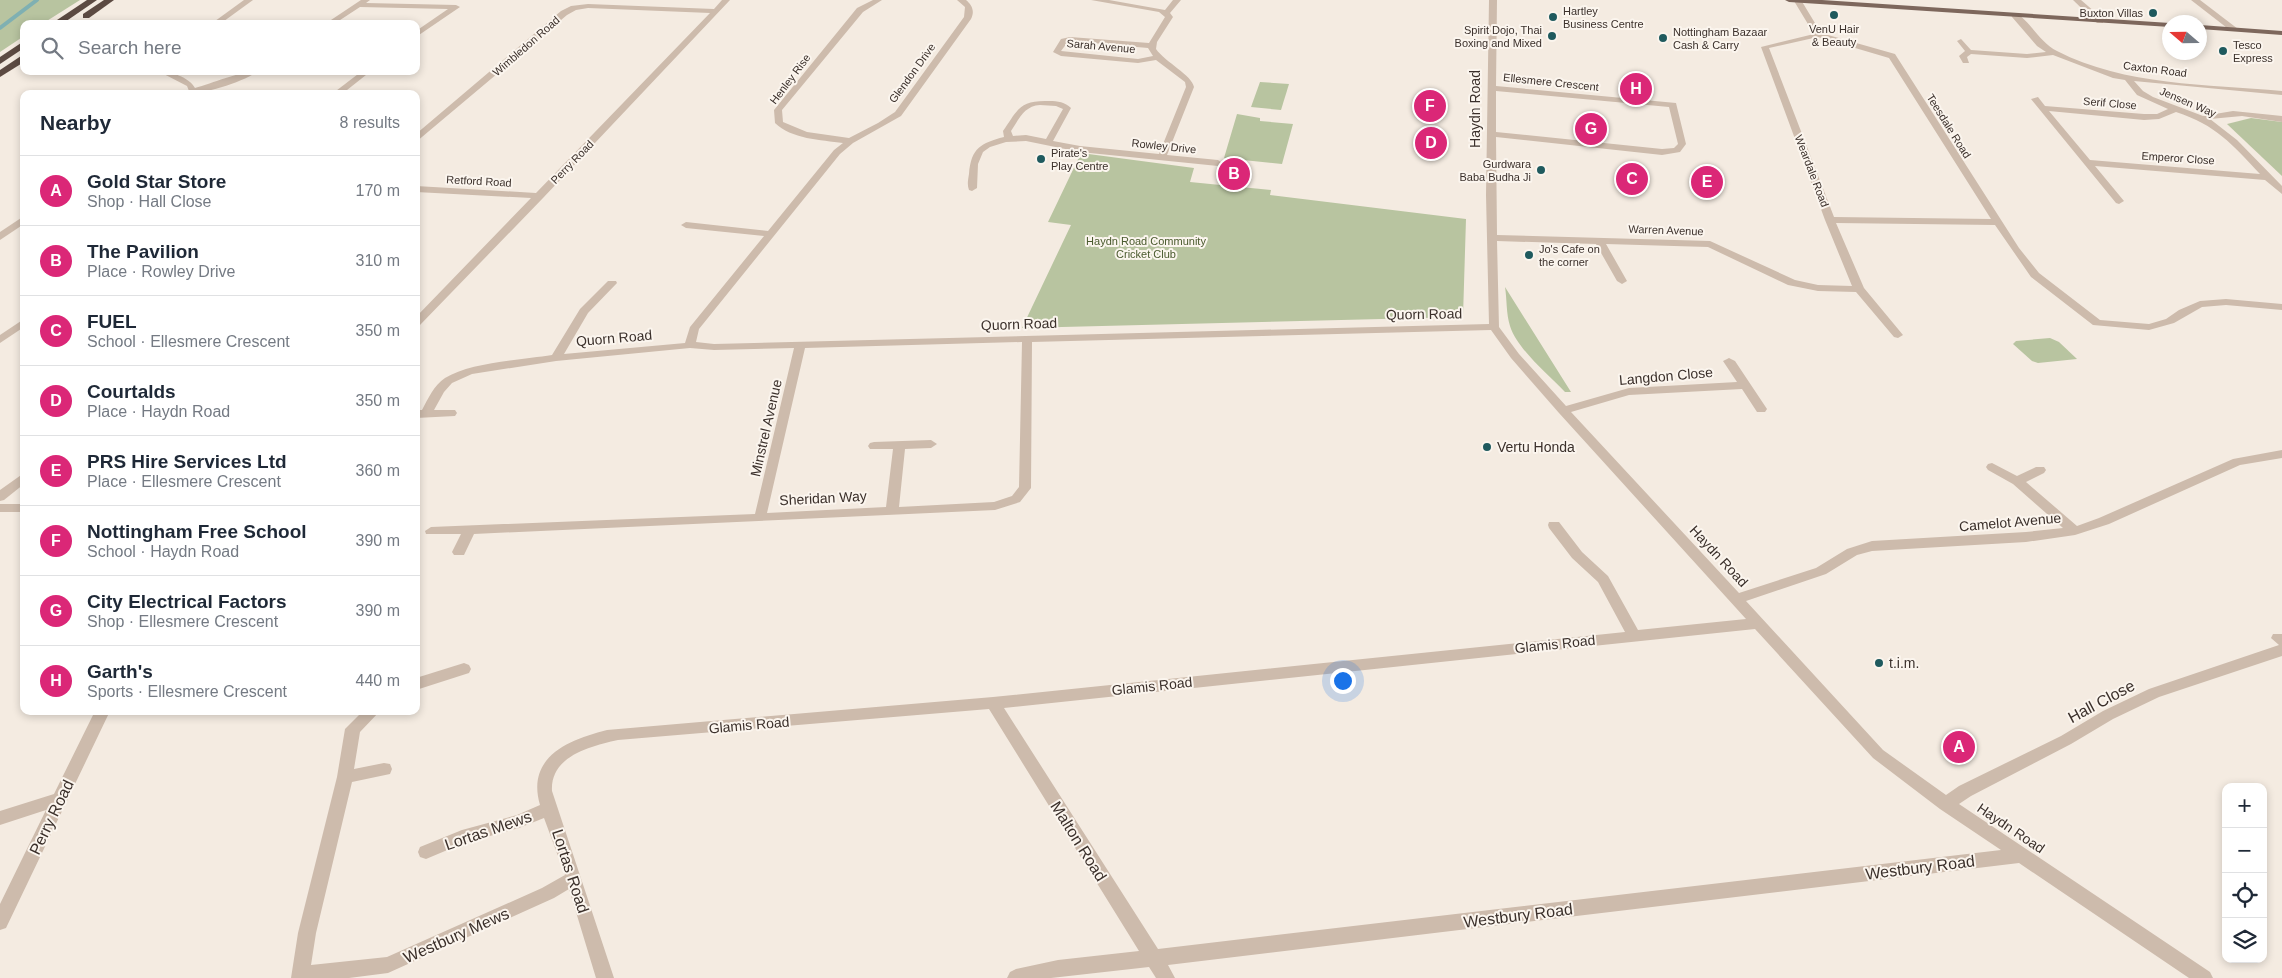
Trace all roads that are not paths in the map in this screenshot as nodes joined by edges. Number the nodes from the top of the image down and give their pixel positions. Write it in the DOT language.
graph roads {
  1 [pos="93,0"];
  2 [pos="110,0"];
  3 [pos="249,0"];
  4 [pos="726,0"];
  5 [pos="878,0"];
  6 [pos="961,0"];
  7 [pos="1095,0"];
  8 [pos="1177,0"];
  9 [pos="1493,0"];
  10 [pos="1789,0"];
  11 [pos="2077,0"];
  12 [pos="2194,0"];
  13 [pos="1798,1"];
  14 [pos="363,2"];
  15 [pos="716,11"];
  16 [pos="1167,12"];
  17 [pos="2016,15"];
  18 [pos="61,20"];
  19 [pos="79,20"];
  20 [pos="221,20"];
  21 [pos="335,20"];
  22 [pos="2100,21"];
  23 [pos="2162,25"];
  24 [pos="2207,27"];
  25 [pos="2234,29"];
  26 [pos="420,32"];
  27 [pos="2282,32"];
  28 [pos="1818,35"];
  29 [pos="1961,41"];
  30 [pos="1152,46"];
  31 [pos="20,47"];
  32 [pos="1968,52"];
  33 [pos="2054,53"];
  34 [pos="1157,58"];
  35 [pos="20,60"];
  36 [pos="0,61"];
  37 [pos="1966,61"];
  38 [pos="0,74"];
  39 [pos="170,75"];
  40 [pos="246,75"];
  41 [pos="362,75"];
  42 [pos="2128,78"];
  43 [pos="1492,88"];
  44 [pos="191,90"];
  45 [pos="199,90"];
  46 [pos="341,90"];
  47 [pos="2282,93"];
  48 [pos="2035,99"];
  49 [pos="2042,108"];
  50 [pos="2175,109"];
  51 [pos="2202,118"];
  52 [pos="2282,119"];
  53 [pos="1492,134"];
  54 [pos="420,136"];
  55 [pos="1009,138"];
  56 [pos="850,141"];
  57 [pos="1048,143"];
  58 [pos="1162,157"];
  59 [pos="1218,162"];
  60 [pos="2089,163"];
  61 [pos="2266,176"];
  62 [pos="972,188"];
  63 [pos="420,189"];
  64 [pos="2282,191"];
  65 [pos="540,196"];
  66 [pos="2119,201"];
  67 [pos="1830,220"];
  68 [pos="20,222"];
  69 [pos="1996,222"];
  70 [pos="686,225"];
  71 [pos="770,234"];
  72 [pos="0,237"];
  73 [pos="1493,238"];
  74 [pos="1598,240"];
  75 [pos="1622,280"];
  76 [pos="612,283"];
  77 [pos="1859,288"];
  78 [pos="2282,307"];
  79 [pos="420,319"];
  80 [pos="20,325"];
  81 [pos="1494,327"];
  82 [pos="1898,335"];
  83 [pos="1027,339"];
  84 [pos="0,340"];
  85 [pos="690,345"];
  86 [pos="800,345"];
  87 [pos="551,359"];
  88 [pos="1729,361"];
  89 [pos="1745,385"];
  90 [pos="1761,409"];
  91 [pos="1562,410"];
  92 [pos="451,413"];
  93 [pos="421,414"];
  94 [pos="931,444"];
  95 [pos="899,445"];
  96 [pos="874,446"];
  97 [pos="2282,454"];
  98 [pos="1992,467"];
  99 [pos="2040,470"];
  100 [pos="20,480"];
  101 [pos="2017,481"];
  102 [pos="0,497"];
  103 [pos="0,508"];
  104 [pos="20,508"];
  105 [pos="892,511"];
  106 [pos="760,518"];
  107 [pos="1554,525"];
  108 [pos="468,530"];
  109 [pos="431,531"];
  110 [pos="2075,531"];
  111 [pos="459,552"];
  112 [pos="1736,599"];
  113 [pos="1759,623"];
  114 [pos="1634,636"];
  115 [pos="2281,643"];
  116 [pos="464,669"];
  117 [pos="420,683"];
  118 [pos="993,703"];
  119 [pos="101,715"];
  120 [pos="369,715"];
  121 [pos="553,765"];
  122 [pos="384,769"];
  123 [pos="345,777"];
  124 [pos="58,800"];
  125 [pos="1946,804"];
  126 [pos="550,808"];
  127 [pos="0,818"];
  128 [pos="426,852"];
  129 [pos="2021,855"];
  130 [pos="574,878"];
  131 [pos="0,922"];
  132 [pos="1153,958"];
  133 [pos="301,976"];
  134 [pos="605,978"];
  135 [pos="1016,978"];
  136 [pos="1166,978"];
  137 [pos="2204,978"];
  1 -- 18 [label="highway"];
  2 -- 19 [label="highway"];
  3 -- 20 [label="street"];
  4 -- 15 [label="street, Perry Road"];
  5 -- 56 [label="street, Henley Rise"];
  6 -- 56 [label="street, Glendon Drive"];
  7 -- 16 [label="street"];
  8 -- 16 [label="street"];
  9 -- 43 [label="street, Haydn Road"];
  10 -- 13 [label="main road"];
  11 -- 22 [label="street"];
  12 -- 25 [label="street"];
  13 -- 17 [label="main road"];
  13 -- 28 [label="street"];
  14 -- 21 [label="street"];
  14 -- 26 [label="street"];
  15 -- 54 [label="street, Wimbledon Road"];
  15 -- 65 [label="street, Perry Road"];
  16 -- 30 [label="street"];
  17 -- 22 [label="main road"];
  17 -- 33 [label="street, Caxton Road"];
  22 -- 23 [label="main road"];
  24 -- 25 [label="main road"];
  25 -- 27 [label="main road"];
  28 -- 67 [label="street, Weardale Road"];
  28 -- 69 [label="street, Teesdale Road"];
  29 -- 32 [label="street"];
  30 -- 34 [label="street"];
  30 -- 34 [label="street, Sarah Avenue"];
  31 -- 36 [label="highway"];
  32 -- 33 [label="street"];
  32 -- 37 [label="street"];
  33 -- 42 [label="street, Caxton Road"];
  34 -- 58 [label="street"];
  35 -- 38 [label="highway"];
  39 -- 44 [label="street"];
  40 -- 45 [label="street"];
  41 -- 46 [label="street"];
  42 -- 47 [label="street, Caxton Road"];
  42 -- 50 [label="street, Jensen Way"];
  43 -- 53 [label="street, Haydn Road"];
  43 -- 53 [label="street, Ellesmere Crescent"];
  48 -- 49 [label="street"];
  49 -- 50 [label="street, Serif Close"];
  49 -- 60 [label="street"];
  50 -- 51 [label="street, Jensen Way"];
  51 -- 52 [label="street"];
  51 -- 61 [label="street, Jensen Way"];
  53 -- 73 [label="street, Haydn Road"];
  55 -- 57 [label="street, Rowley Drive"];
  55 -- 57 [label="street"];
  55 -- 62 [label="street, Rowley Drive"];
  56 -- 71 [label="street, Glendon Drive"];
  57 -- 58 [label="street, Rowley Drive"];
  58 -- 59 [label="street, Rowley Drive"];
  60 -- 61 [label="street, Emperor Close"];
  60 -- 66 [label="street"];
  61 -- 64 [label="street, Jensen Way"];
  63 -- 65 [label="street, Retford Road"];
  65 -- 79 [label="street, Perry Road"];
  67 -- 69 [label="street"];
  67 -- 77 [label="street, Weardale Road"];
  68 -- 72 [label="street"];
  69 -- 78 [label="street, Teesdale Road"];
  70 -- 71 [label="street"];
  71 -- 85 [label="street, Glendon Drive"];
  73 -- 74 [label="street, Warren Avenue"];
  73 -- 81 [label="street, Haydn Road"];
  74 -- 75 [label="street"];
  74 -- 77 [label="street, Warren Avenue"];
  76 -- 87 [label="street"];
  77 -- 82 [label="street, Weardale Road"];
  80 -- 84 [label="street"];
  81 -- 83 [label="street, Quorn Road"];
  81 -- 91 [label="street, Haydn Road"];
  83 -- 86 [label="street, Quorn Road"];
  83 -- 105 [label="street, Sheridan Way"];
  85 -- 86 [label="street, Quorn Road"];
  85 -- 87 [label="street, Quorn Road"];
  86 -- 106 [label="street, Minstrel Avenue"];
  87 -- 93 [label="street, Quorn Road"];
  88 -- 89 [label="street, Langdon Close"];
  89 -- 90 [label="street, Langdon Close"];
  89 -- 91 [label="street, Langdon Close"];
  91 -- 112 [label="street, Haydn Road"];
  92 -- 93 [label="street"];
  94 -- 95 [label="street"];
  95 -- 96 [label="street"];
  95 -- 105 [label="street"];
  97 -- 110 [label="street, Camelot Avenue"];
  98 -- 101 [label="street"];
  99 -- 101 [label="street"];
  100 -- 102 [label="street"];
  101 -- 110 [label="street"];
  103 -- 104 [label="street"];
  105 -- 106 [label="street, Sheridan Way"];
  106 -- 108 [label="street, Sheridan Way"];
  107 -- 114 [label="street"];
  108 -- 109 [label="street, Sheridan Way"];
  108 -- 111 [label="street"];
  110 -- 112 [label="street, Camelot Avenue"];
  112 -- 113 [label="street, Haydn Road"];
  113 -- 114 [label="street, Glamis Road"];
  113 -- 125 [label="street, Haydn Road"];
  114 -- 118 [label="street, Glamis Road"];
  115 -- 125 [label="street, Hall Close"];
  116 -- 117 [label="street"];
  118 -- 121 [label="street, Glamis Road"];
  118 -- 132 [label="street, Malton Road"];
  119 -- 124 [label="street, Perry Road"];
  120 -- 123 [label="street, Westbury Mews"];
  121 -- 126 [label="street, Lortas Road"];
  122 -- 123 [label="street"];
  123 -- 133 [label="street, Westbury Mews"];
  124 -- 127 [label="street"];
  124 -- 131 [label="street, Perry Road"];
  125 -- 129 [label="street, Haydn Road"];
  126 -- 128 [label="street, Lortas Mews"];
  126 -- 130 [label="street, Lortas Road"];
  129 -- 132 [label="street, Westbury Road"];
  129 -- 137 [label="street, Haydn Road"];
  130 -- 133 [label="street, Westbury Mews"];
  130 -- 134 [label="street, Lortas Road"];
  132 -- 135 [label="street, Westbury Road"];
  132 -- 136 [label="street, Malton Road"];
}
